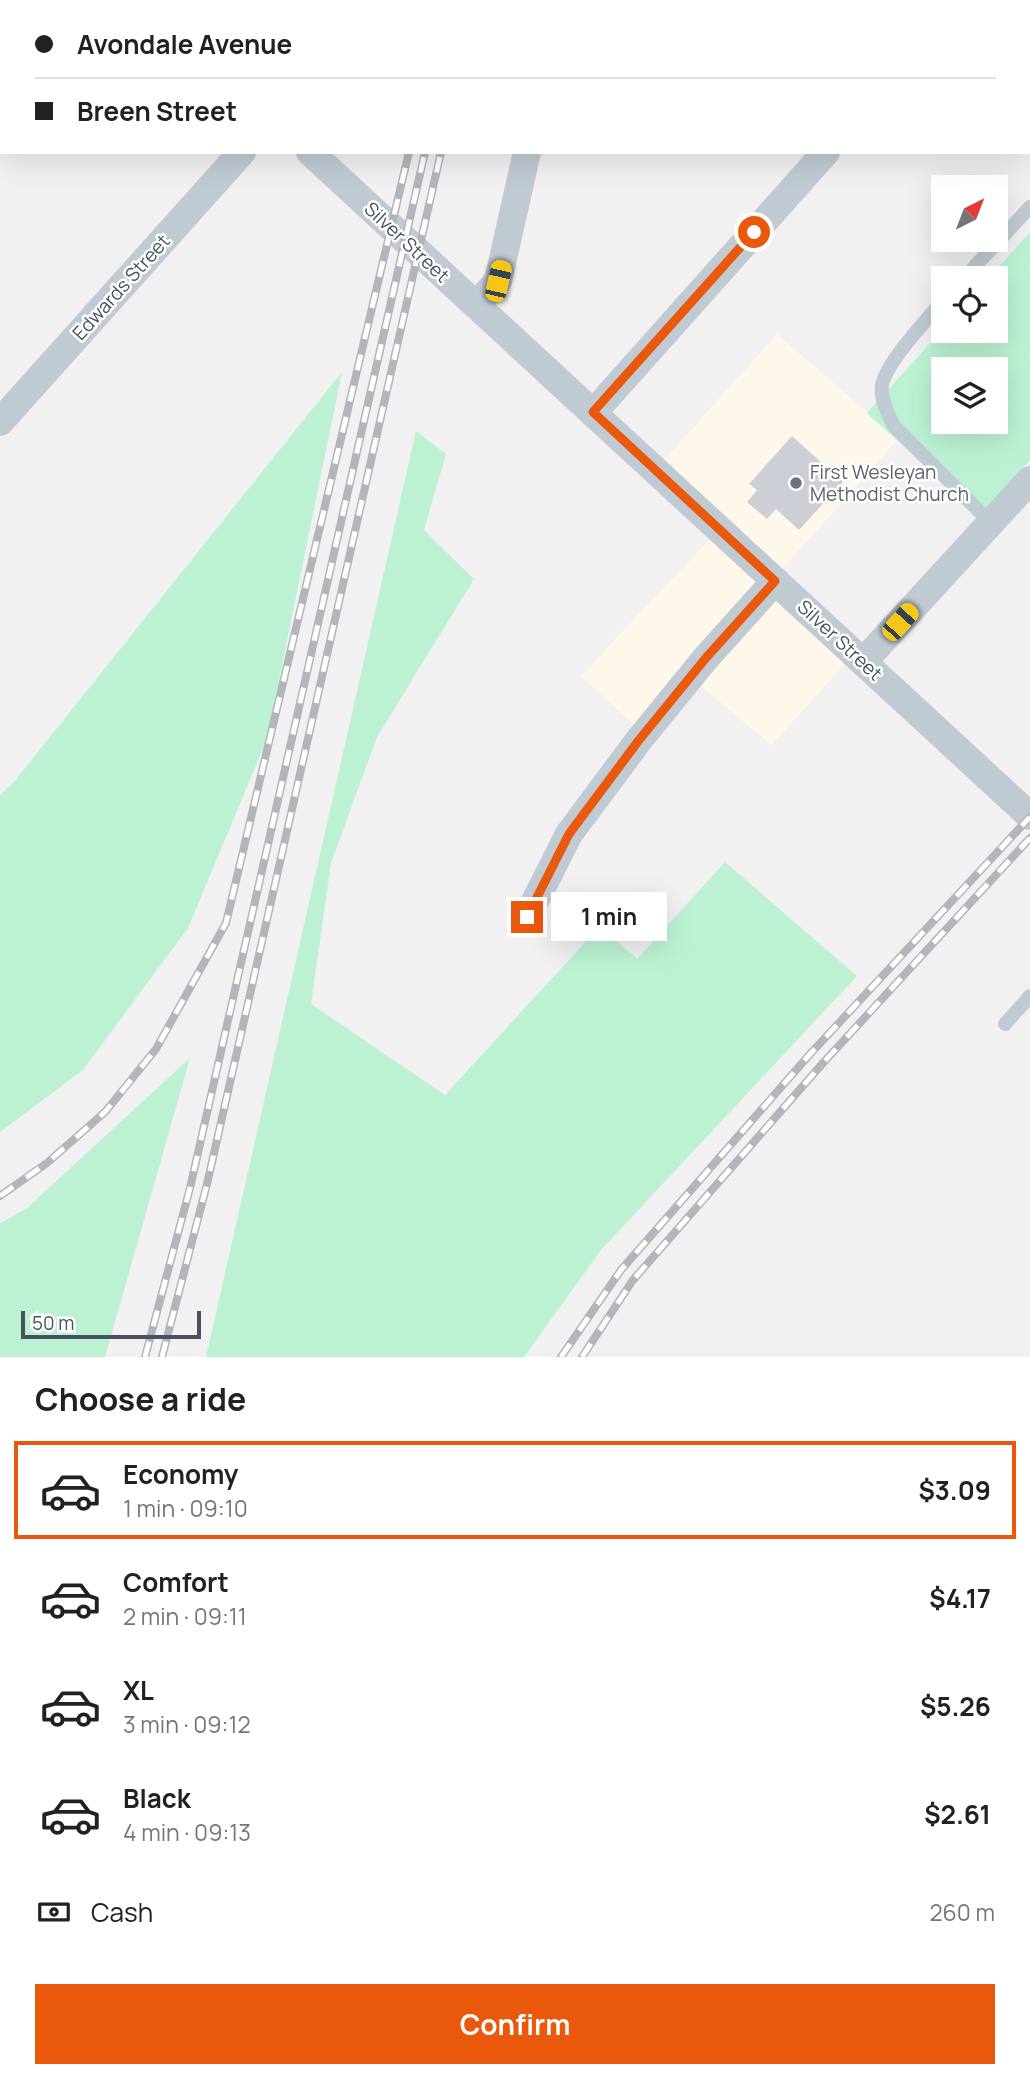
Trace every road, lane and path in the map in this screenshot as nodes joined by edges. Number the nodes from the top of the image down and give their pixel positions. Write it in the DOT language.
graph roads {
  1 [pos="240,154"];
  2 [pos="312,154"];
  3 [pos="527,154"];
  4 [pos="824,154"];
  5 [pos="1030,207"];
  6 [pos="975,266"];
  7 [pos="475,305"];
  8 [pos="931,315"];
  9 [pos="593,412"];
  10 [pos="0,422"];
  11 [pos="1030,480"];
  12 [pos="991,523"];
  13 [pos="775,581"];
  14 [pos="863,662"];
  15 [pos="1030,816"];
  16 [pos="527,917"];
  17 [pos="1030,996"];
  18 [pos="1005,1024"];
  1 -- 10 [label="street, Edwards Street"];
  2 -- 7 [label="street, Silver Street"];
  3 -- 7 [label="street"];
  4 -- 9 [label="street"];
  5 -- 6 [label="lane"];
  7 -- 9 [label="street, Silver Street"];
  8 -- 12 [label="lane"];
  9 -- 13 [label="street, Silver Street"];
  11 -- 12 [label="street"];
  12 -- 14 [label="street"];
  13 -- 14 [label="street, Silver Street"];
  13 -- 16 [label="street"];
  14 -- 15 [label="street, Silver Street"];
  17 -- 18 [label="lane"];
}
